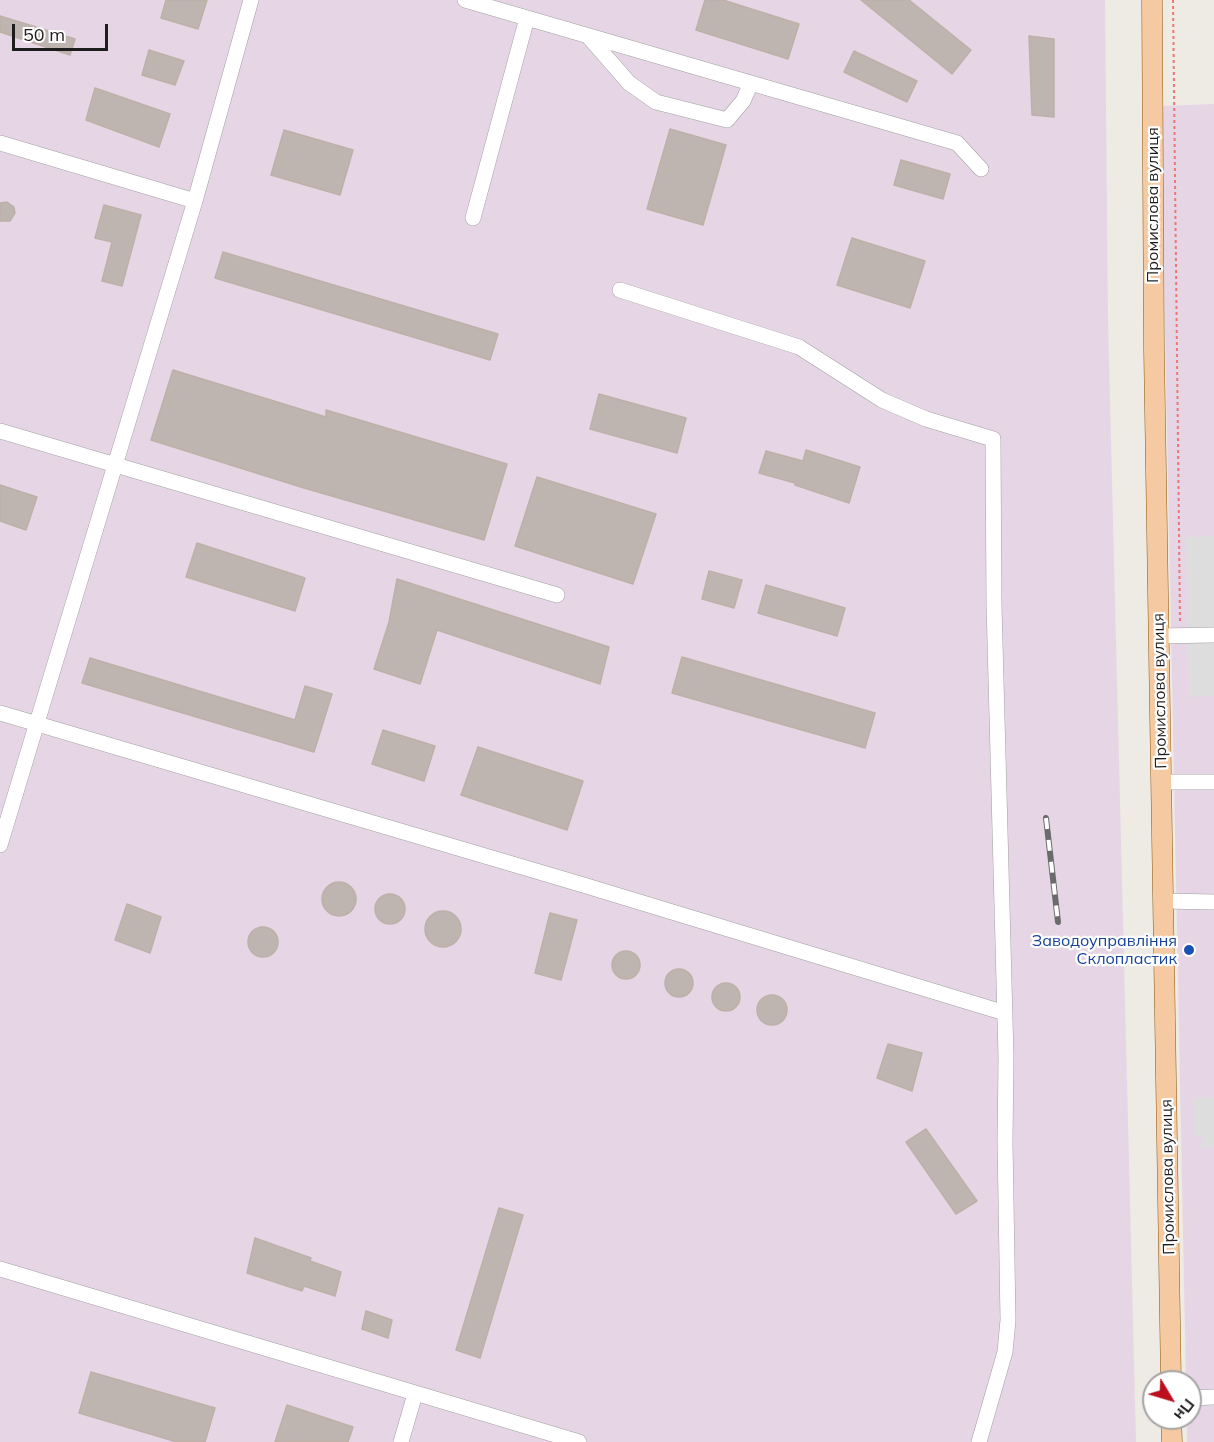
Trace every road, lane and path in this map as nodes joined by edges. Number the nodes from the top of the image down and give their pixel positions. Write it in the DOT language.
graph roads {
  1 [pos="251,0"];
  2 [pos="465,0"];
  3 [pos="1152,0"];
  4 [pos="1173,0"];
  5 [pos="527,18"];
  6 [pos="588,36"];
  7 [pos="752,83"];
  8 [pos="0,143"];
  9 [pos="981,169"];
  10 [pos="195,201"];
  11 [pos="473,218"];
  12 [pos="620,290"];
  13 [pos="0,431"];
  14 [pos="116,466"];
  15 [pos="557,595"];
  16 [pos="1214,635"];
  17 [pos="1159,636"];
  18 [pos="1180,636"];
  19 [pos="0,713"];
  20 [pos="37,724"];
  21 [pos="1162,782"];
  22 [pos="1214,782"];
  23 [pos="0,844"];
  24 [pos="1164,901"];
  25 [pos="1214,902"];
  26 [pos="1005,1013"];
  27 [pos="0,1269"];
  28 [pos="1171,1370"];
  29 [pos="415,1394"];
  30 [pos="401,1442"];
  31 [pos="579,1442"];
  32 [pos="980,1442"];
  1 -- 10 [label="lane"];
  2 -- 5 [label="lane"];
  3 -- 17 [label="main road, Промислова вулиця"];
  4 -- 18 [label="path"];
  5 -- 6 [label="lane"];
  5 -- 11 [label="lane"];
  6 -- 7 [label="lane"];
  6 -- 7 [label="lane"];
  7 -- 9 [label="lane"];
  8 -- 10 [label="lane"];
  10 -- 14 [label="lane"];
  12 -- 26 [label="lane"];
  13 -- 14 [label="lane"];
  14 -- 15 [label="lane"];
  14 -- 20 [label="lane"];
  16 -- 18 [label="lane"];
  17 -- 18 [label="lane"];
  17 -- 21 [label="main road, Промислова вулиця"];
  19 -- 20 [label="lane"];
  20 -- 23 [label="lane"];
  20 -- 26 [label="lane"];
  21 -- 22 [label="lane"];
  21 -- 24 [label="main road, Промислова вулиця"];
  24 -- 25 [label="lane"];
  24 -- 28 [label="main road, Промислова вулиця"];
  26 -- 32 [label="lane"];
  27 -- 29 [label="lane"];
  29 -- 30 [label="lane"];
  29 -- 31 [label="lane"];
}
